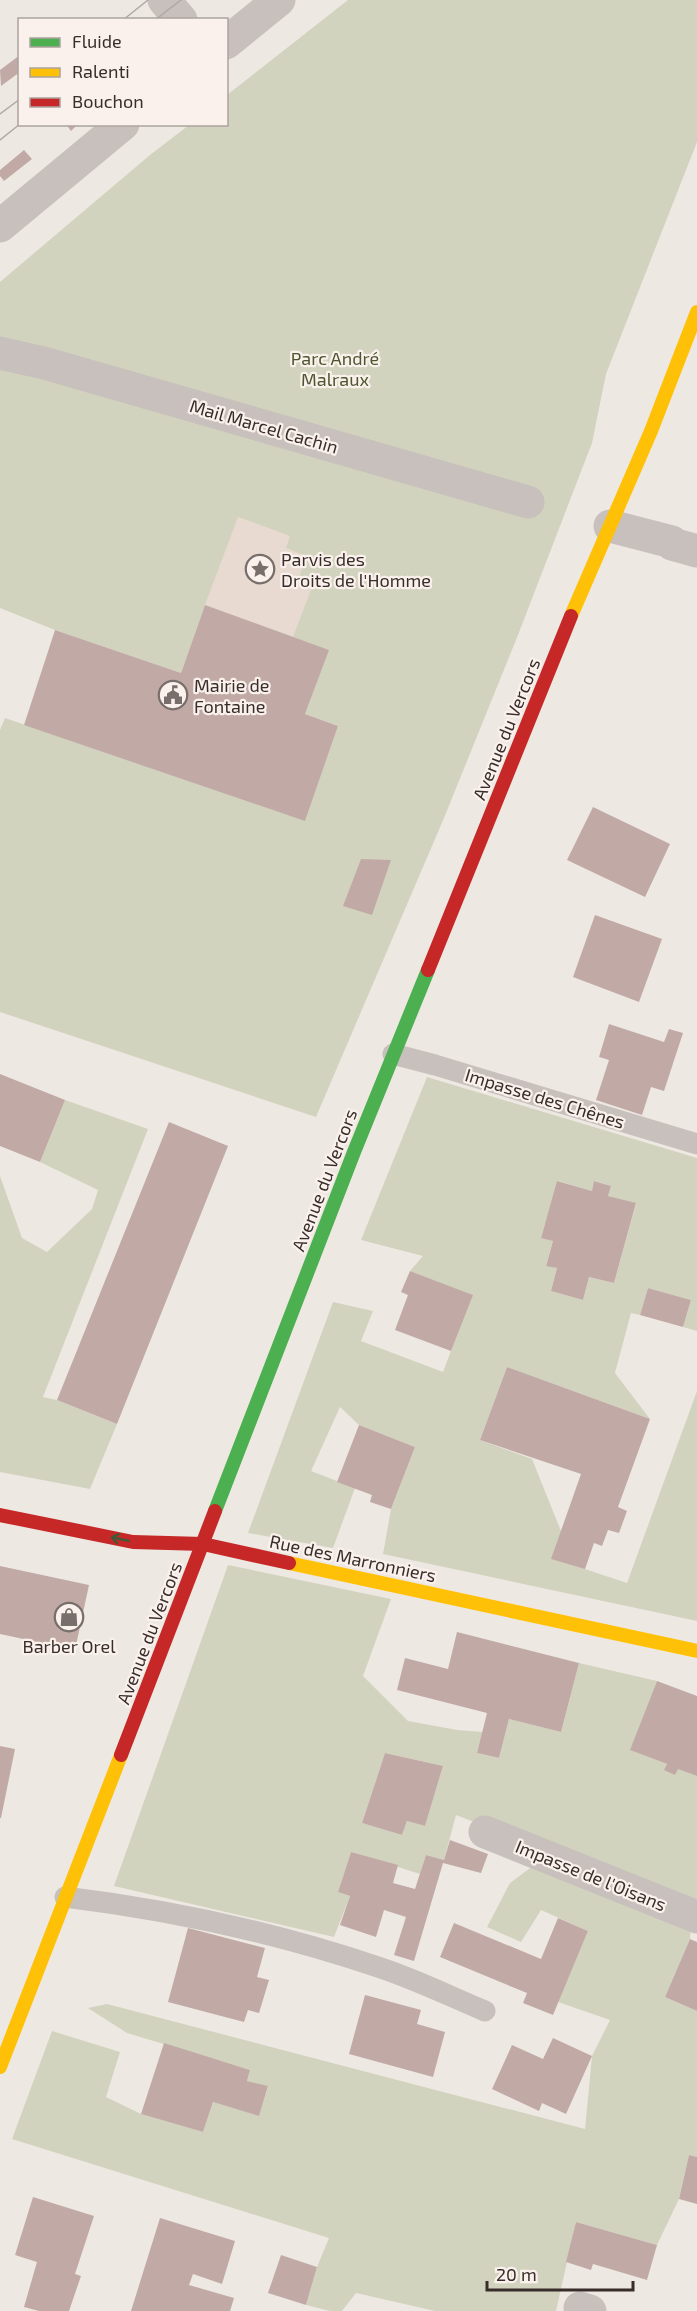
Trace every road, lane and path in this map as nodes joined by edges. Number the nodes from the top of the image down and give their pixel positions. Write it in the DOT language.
graph roads {
  1 [pos="164,0"];
  2 [pos="279,0"];
  3 [pos="179,18"];
  4 [pos="228,41"];
  5 [pos="121,126"];
  6 [pos="0,226"];
  7 [pos="697,312"];
  8 [pos="0,352"];
  9 [pos="528,502"];
  10 [pos="610,526"];
  11 [pos="697,550"];
  12 [pos="393,1054"];
  13 [pos="697,1144"];
  14 [pos="0,1515"];
  15 [pos="202,1544"];
  16 [pos="697,1651"];
  17 [pos="485,1832"];
  18 [pos="65,1897"];
  19 [pos="697,1917"];
  20 [pos="485,2011"];
  21 [pos="0,2067"];
  1 -- 3 [label="street"];
  2 -- 4 [label="street"];
  5 -- 6 [label="street"];
  7 -- 10 [label="street, Avenue du Vercors"];
  8 -- 9 [label="street, Mail Marcel Cachin"];
  10 -- 11 [label="street"];
  10 -- 12 [label="street, Avenue du Vercors"];
  12 -- 13 [label="lane, Impasse des Chênes"];
  12 -- 15 [label="street, Avenue du Vercors"];
  15 -- 14 [label="street, Rue des Marronniers, one-way"];
  15 -- 16 [label="street, Rue des Marronniers"];
  15 -- 18 [label="street, Avenue du Vercors"];
  17 -- 19 [label="street, Impasse de l'Oisans"];
  18 -- 20 [label="lane"];
  18 -- 21 [label="street, Avenue du Vercors"];
}
